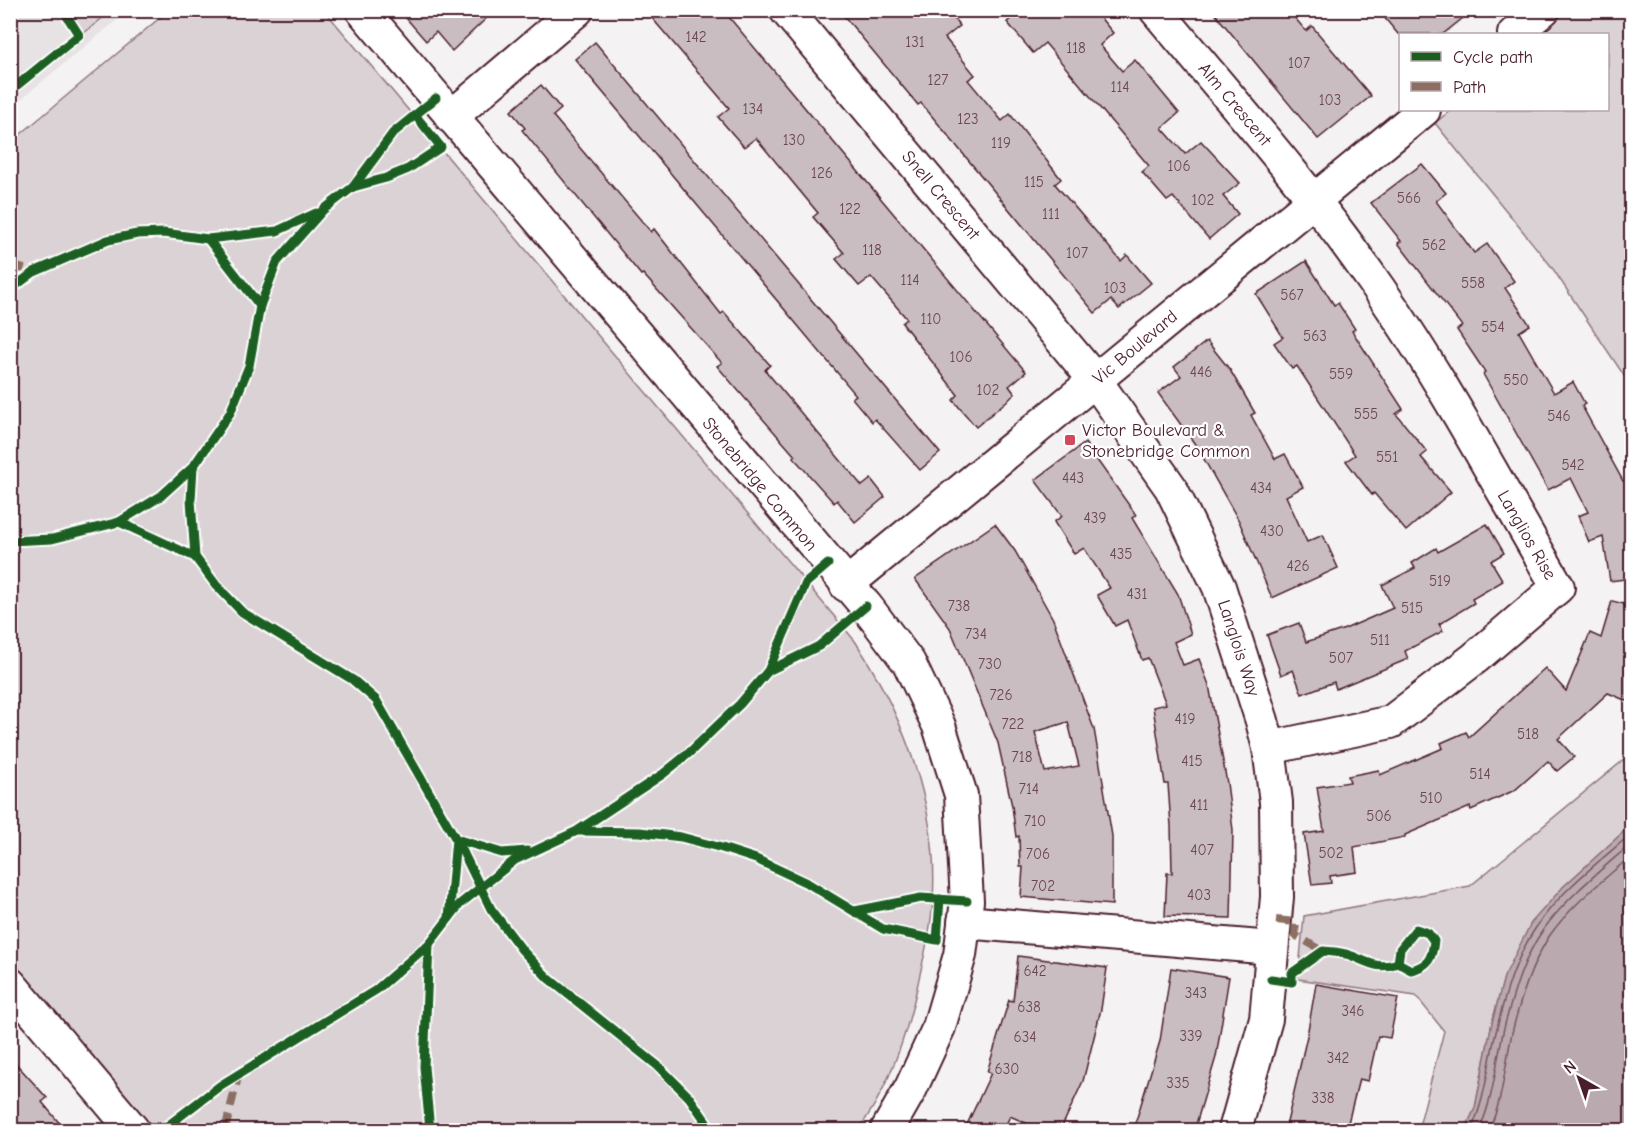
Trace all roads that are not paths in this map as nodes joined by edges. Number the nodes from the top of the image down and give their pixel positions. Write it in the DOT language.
graph roads {
  1 [pos="362,10"];
  2 [pos="578,10"];
  3 [pos="786,10"];
  4 [pos="1156,10"];
  5 [pos="1423,111"];
  6 [pos="451,117"];
  7 [pos="1314,198"];
  8 [pos="1095,380"];
  9 [pos="846,585"];
  10 [pos="1269,748"];
  11 [pos="964,922"];
  12 [pos="1272,948"];
  13 [pos="10,984"];
  14 [pos="133,1131"];
  15 [pos="887,1131"];
  16 [pos="1236,1131"];
  1 -- 6 [label="street, Stonebridge Common"];
  2 -- 6 [label="street"];
  3 -- 8 [label="street, Snell Crescent"];
  4 -- 7 [label="street, Alm Crescent"];
  5 -- 7 [label="street, Vic Boulevard"];
  6 -- 9 [label="street, Stonebridge Common"];
  7 -- 8 [label="street, Vic Boulevard"];
  7 -- 10 [label="street, Langlios Rise"];
  8 -- 9 [label="street, Vic Boulevard"];
  8 -- 10 [label="street, Langlois Way"];
  9 -- 11 [label="street, Stonebridge Common"];
  10 -- 12 [label="street, Langlois Way"];
  11 -- 12 [label="street"];
  11 -- 15 [label="street, Stonebridge Common"];
  12 -- 16 [label="street, Langlois Way"];
  13 -- 14 [label="street"];
}
